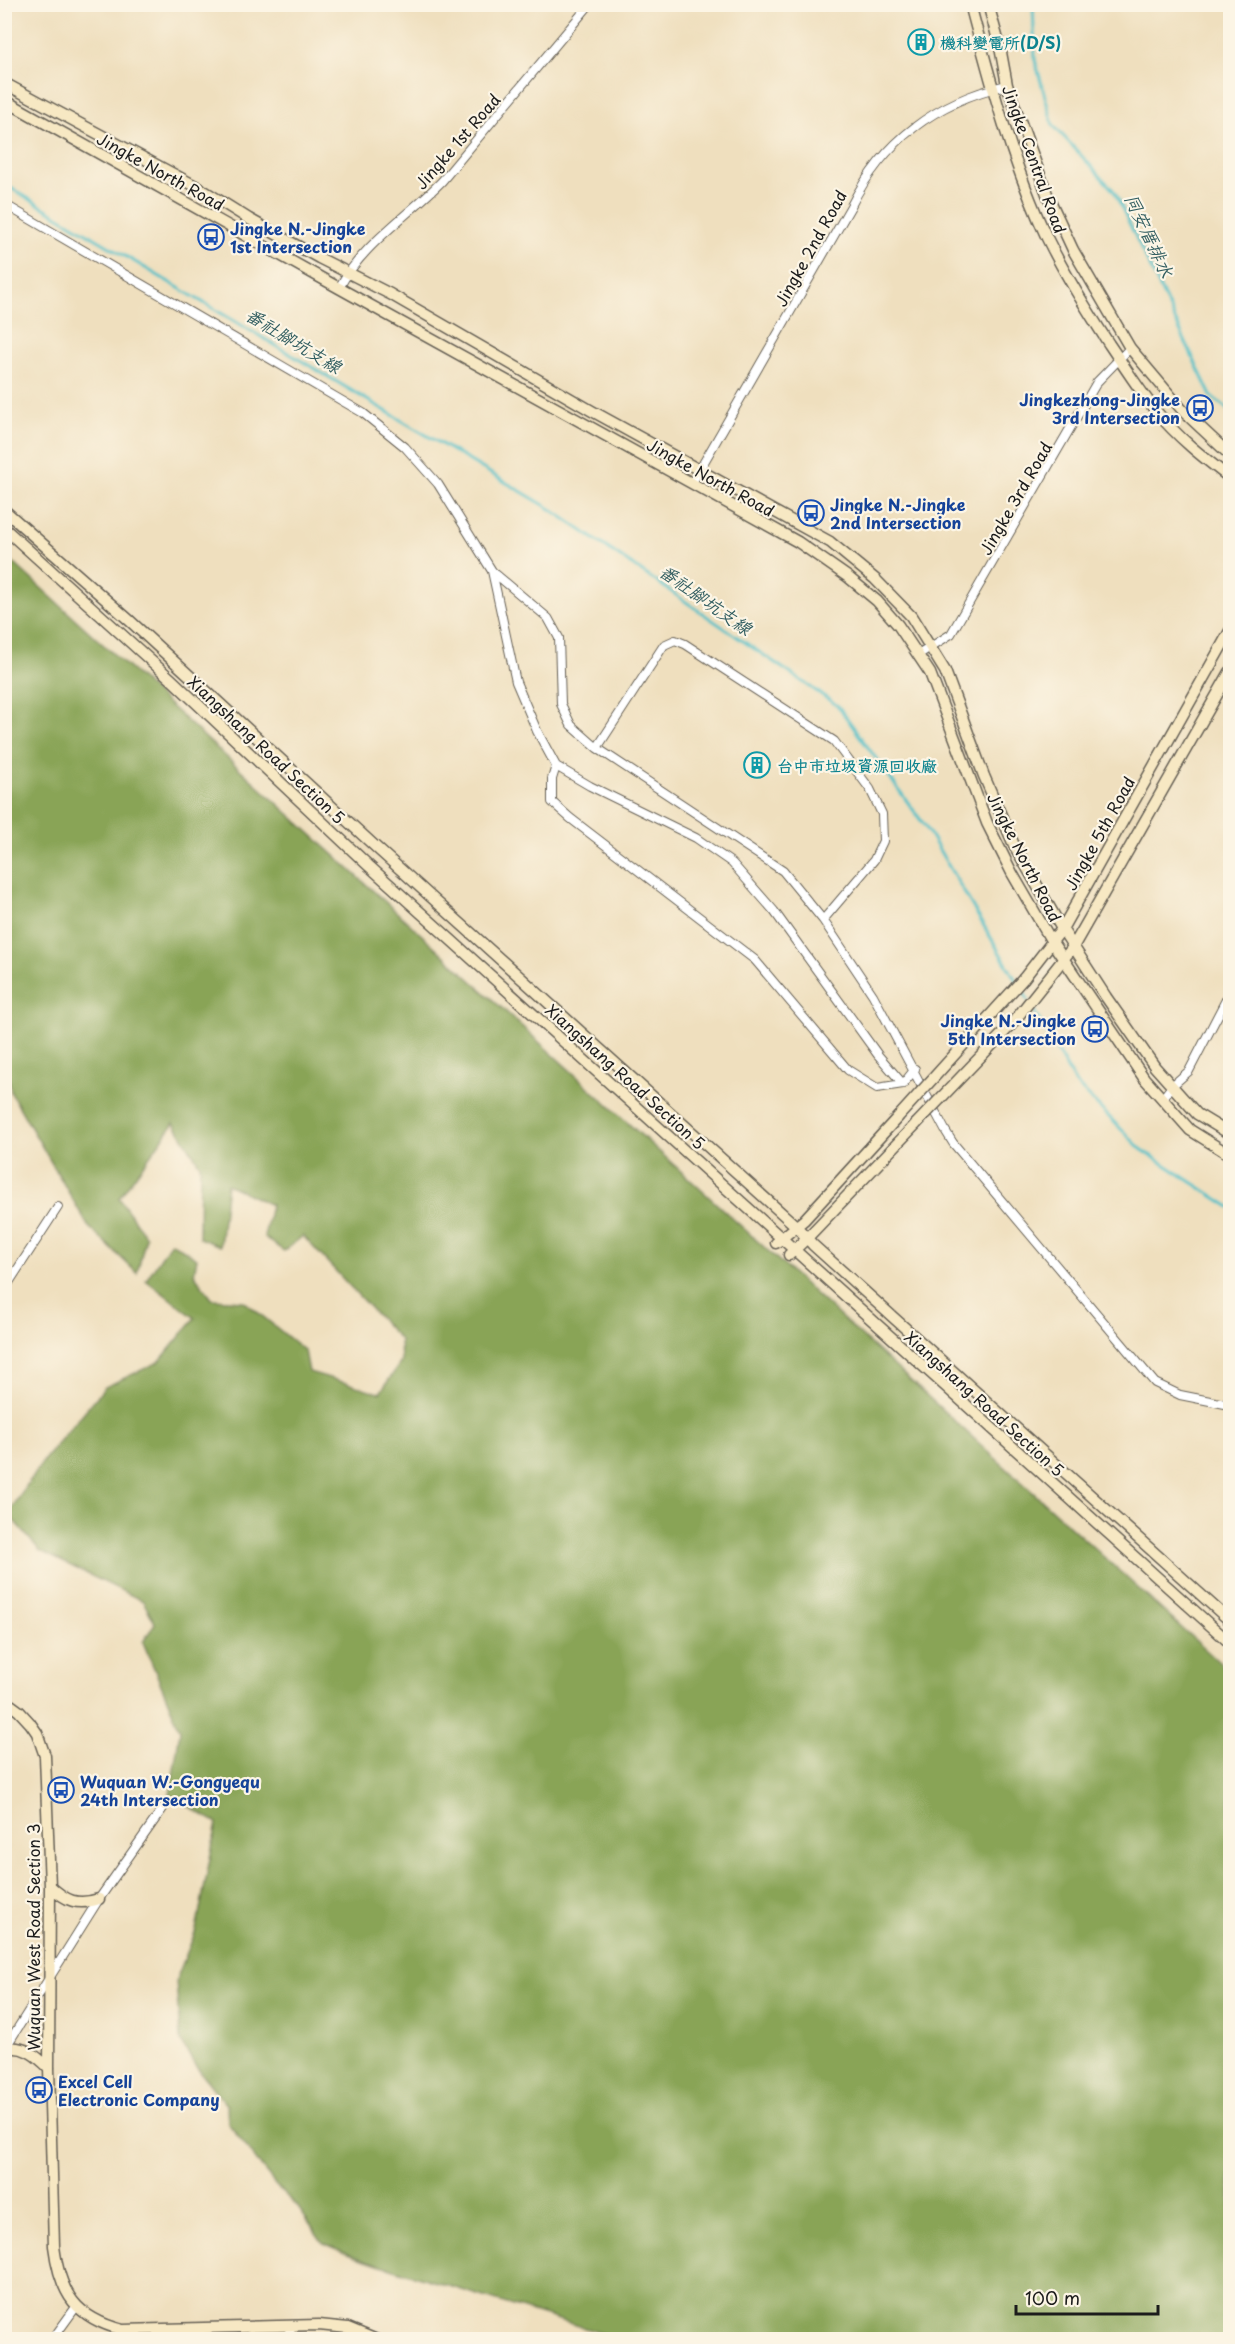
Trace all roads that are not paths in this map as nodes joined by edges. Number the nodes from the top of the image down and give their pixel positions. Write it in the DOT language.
graph roads {
  1 [pos="590,4"];
  2 [pos="970,4"];
  3 [pos="988,4"];
  4 [pos="4,83"];
  5 [pos="1007,85"];
  6 [pos="993,89"];
  7 [pos="4,100"];
  8 [pos="4,204"];
  9 [pos="348,272"];
  10 [pos="339,288"];
  11 [pos="1130,348"];
  12 [pos="1119,358"];
  13 [pos="1230,455"];
  14 [pos="700,470"];
  15 [pos="1230,478"];
  16 [pos="692,483"];
  17 [pos="4,510"];
  18 [pos="4,528"];
  19 [pos="492,571"];
  20 [pos="1230,631"];
  21 [pos="931,648"];
  22 [pos="918,655"];
  23 [pos="1230,672"];
  24 [pos="597,748"];
  25 [pos="556,766"];
  26 [pos="824,920"];
  27 [pos="1062,929"];
  28 [pos="1052,942"];
  29 [pos="1073,947"];
  30 [pos="1064,961"];
  31 [pos="1230,992"];
  32 [pos="915,1069"];
  33 [pos="903,1084"];
  34 [pos="1173,1085"];
  35 [pos="1162,1099"];
  36 [pos="1230,1134"];
  37 [pos="1230,1155"];
  38 [pos="58,1207"];
  39 [pos="796,1227"];
  40 [pos="807,1238"];
  41 [pos="779,1240"];
  42 [pos="791,1252"];
  43 [pos="4,1290"];
  44 [pos="1230,1405"];
  45 [pos="1230,1621"];
  46 [pos="1230,1643"];
  47 [pos="4,1700"];
  48 [pos="166,1804"];
  49 [pos="50,1886"];
  50 [pos="99,1899"];
  51 [pos="51,1974"];
  52 [pos="5,2050"];
  53 [pos="49,2068"];
  54 [pos="76,2307"];
  55 [pos="293,2325"];
  56 [pos="52,2340"];
  57 [pos="285,2340"];
  58 [pos="377,2340"];
  1 -- 9 [label="street, Jingke 1st Road"];
  2 -- 6 [label="street, Jingke Central Road"];
  3 -- 5 [label="street, Jingke Central Road"];
  4 -- 9 [label="street, Jingke North Road"];
  5 -- 6 [label="street, Jingke 2nd Road"];
  5 -- 11 [label="street, Jingke Central Road"];
  6 -- 12 [label="street, Jingke Central Road"];
  6 -- 14 [label="street, Jingke 2nd Road"];
  7 -- 10 [label="street, Jingke North Road"];
  8 -- 19 [label="street"];
  9 -- 10 [label="street, Jingke 1st Road"];
  9 -- 14 [label="street, Jingke North Road"];
  10 -- 16 [label="street, Jingke North Road"];
  11 -- 12 [label="street, Jingke 3rd Road"];
  11 -- 13 [label="street, Jingke Central Road"];
  12 -- 15 [label="street, Jingke Central Road"];
  12 -- 21 [label="street, Jingke 3rd Road"];
  14 -- 16 [label="street, Jingke 2nd Road"];
  14 -- 21 [label="street, Jingke North Road"];
  16 -- 22 [label="street, Jingke North Road"];
  17 -- 39 [label="street, Xiangshang Road Section 5"];
  18 -- 41 [label="street, Xiangshang Road Section 5"];
  19 -- 24 [label="street"];
  19 -- 25 [label="street"];
  20 -- 27 [label="street, Jingke 5th Road"];
  21 -- 22 [label="street, Jingke 3rd Road"];
  21 -- 27 [label="street, Jingke North Road"];
  22 -- 28 [label="street, Jingke North Road"];
  23 -- 29 [label="street, Jingke 5th Road"];
  24 -- 26 [label="street"];
  24 -- 26 [label="street"];
  25 -- 33 [label="street"];
  25 -- 33 [label="street"];
  26 -- 32 [label="street"];
  27 -- 28 [label="street, Jingke 5th Road"];
  27 -- 29 [label="street, Jingke North Road"];
  28 -- 30 [label="street, Jingke North Road"];
  28 -- 39 [label="street, Jingke 5th Road, bridge"];
  29 -- 30 [label="street, Jingke 5th Road"];
  29 -- 34 [label="street, Jingke North Road"];
  30 -- 35 [label="street, Jingke North Road"];
  30 -- 40 [label="street, Jingke 5th Road, bridge"];
  31 -- 34 [label="street"];
  32 -- 33 [label="street"];
  32 -- 44 [label="street"];
  34 -- 35 [label="street"];
  34 -- 36 [label="street, Jingke North Road"];
  35 -- 37 [label="street, Jingke North Road"];
  38 -- 43 [label="street"];
  39 -- 40 [label="street, Xiangshang Road Section 5"];
  39 -- 41 [label="street, Jingke 5th Road"];
  40 -- 42 [label="street, Jingke 5th Road"];
  40 -- 45 [label="street, Xiangshang Road Section 5"];
  41 -- 42 [label="street, Xiangshang Road Section 5"];
  42 -- 46 [label="street, Xiangshang Road Section 5"];
  47 -- 49 [label="street, Wuquan West Road Section 3"];
  48 -- 50 [label="street"];
  49 -- 50 [label="street"];
  49 -- 51 [label="street, Wuquan West Road Section 3"];
  50 -- 51 [label="street"];
  51 -- 52 [label="street"];
  51 -- 53 [label="street, Wuquan West Road Section 3"];
  52 -- 53 [label="street"];
  53 -- 54 [label="street, Wuquan West Road Section 3"];
  54 -- 55 [label="street, Wuquan West Road Section 3"];
  54 -- 56 [label="street"];
  55 -- 57 [label="street"];
  55 -- 58 [label="street, Wuquan West Road Section 3"];
}
